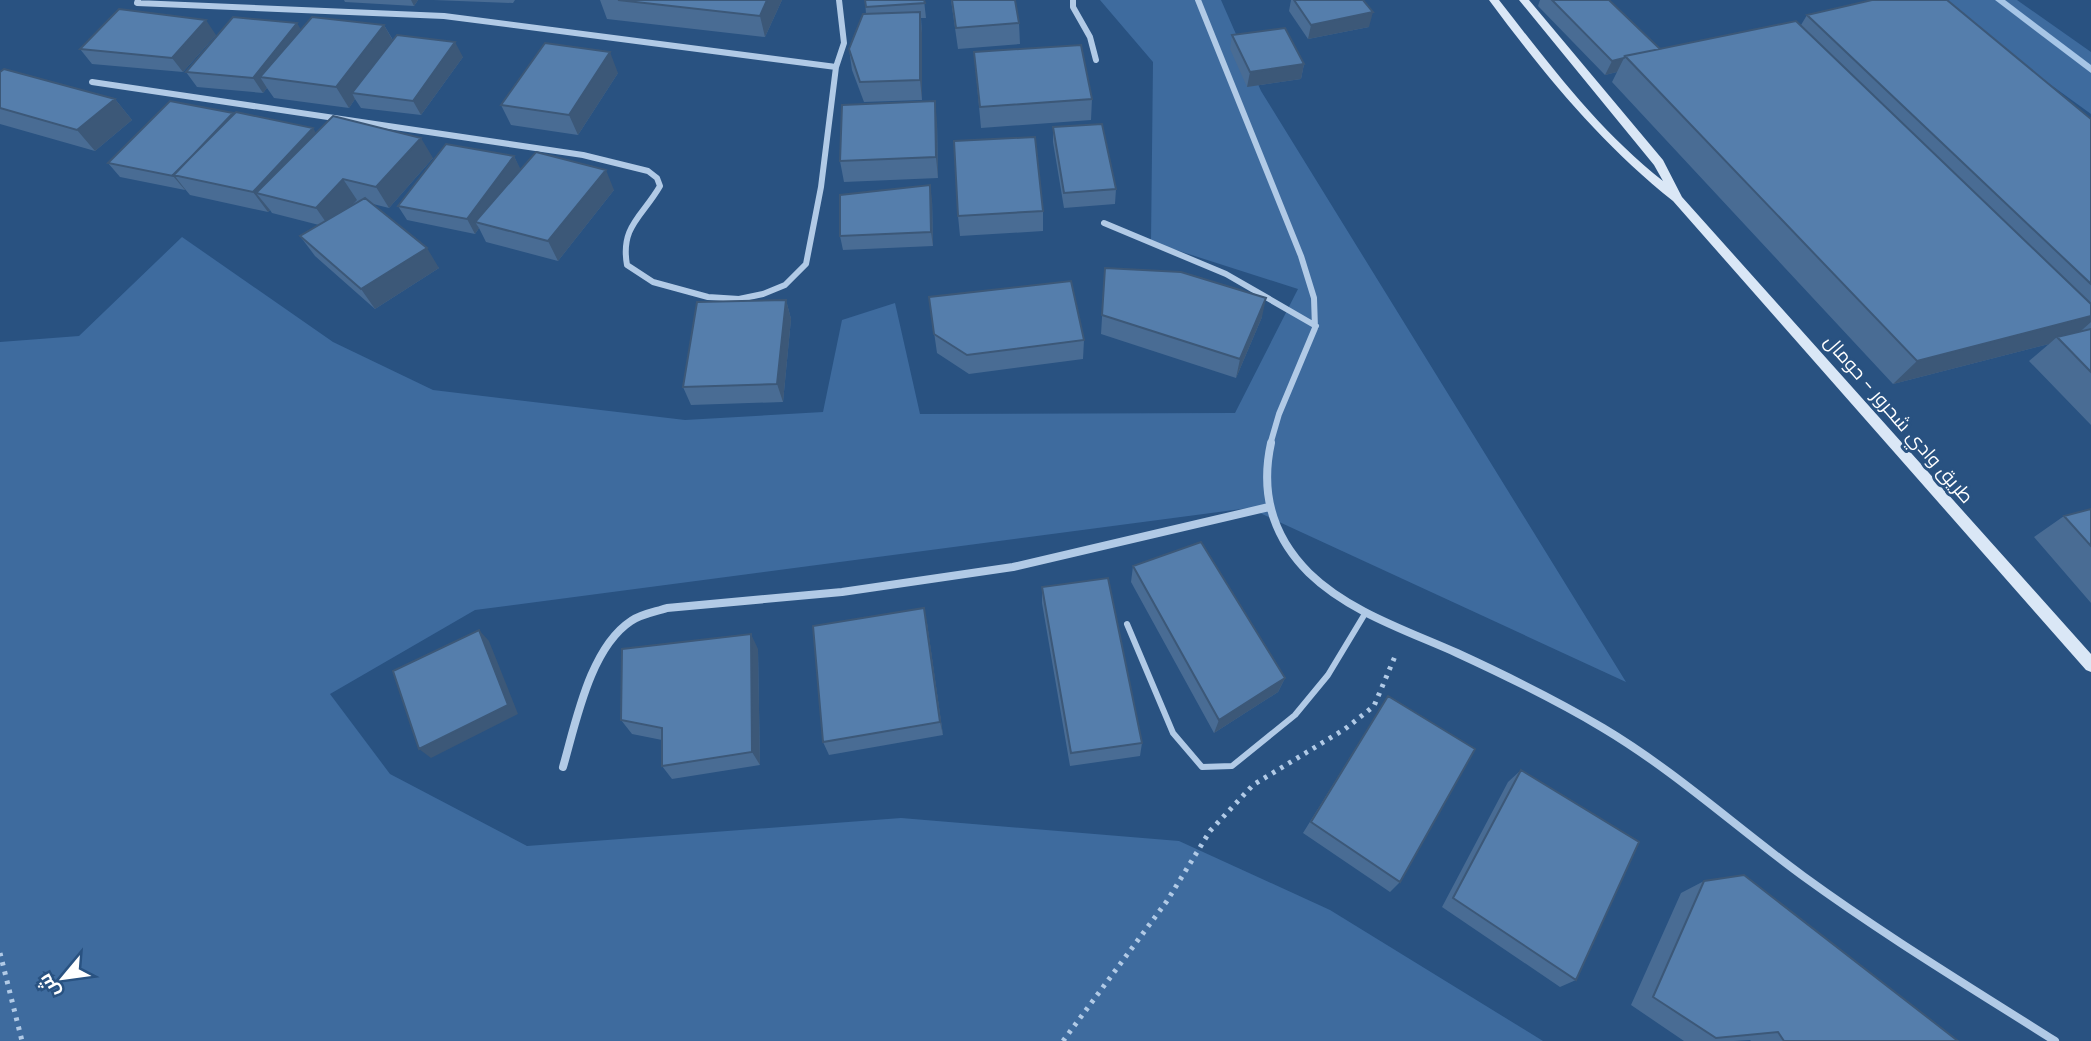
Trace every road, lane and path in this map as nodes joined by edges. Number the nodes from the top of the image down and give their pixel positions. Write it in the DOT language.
graph roads {
  1 [pos="138,0"];
  2 [pos="839,0"];
  3 [pos="1073,0"];
  4 [pos="1198,0"];
  5 [pos="1494,0"];
  6 [pos="1524,0"];
  7 [pos="1554,37"];
  8 [pos="1527,41"];
  9 [pos="1096,60"];
  10 [pos="836,67"];
  11 [pos="92,82"];
  12 [pos="1677,198"];
  13 [pos="1104,223"];
  14 [pos="1316,326"];
  15 [pos="1269,507"];
  16 [pos="1366,612"];
  17 [pos="1128,624"];
  18 [pos="1406,629"];
  19 [pos="2091,665"];
  20 [pos="563,767"];
  21 [pos="0,953"];
  22 [pos="22,1041"];
  23 [pos="1063,1041"];
  24 [pos="2055,1041"];
  1 -- 10 [label="street"];
  2 -- 10 [label="street"];
  3 -- 9 [label="street"];
  4 -- 14 [label="street"];
  5 -- 8 [label="main road, طريق وادي شحرور - حومال"];
  6 -- 7 [label="main road, طريق وادي شحرور - حومال"];
  7 -- 8 [label="main road"];
  7 -- 12 [label="main road, طريق وادي شحرور - حومال"];
  8 -- 12 [label="main road, طريق وادي شحرور - حومال"];
  10 -- 11 [label="street"];
  12 -- 19 [label="main road, طريق وادي شحرور - حومال"];
  13 -- 14 [label="street"];
  14 -- 15 [label="street"];
  15 -- 16 [label="street"];
  15 -- 20 [label="street"];
  16 -- 17 [label="lane"];
  16 -- 18 [label="street"];
  18 -- 23 [label="path"];
  18 -- 24 [label="street"];
  21 -- 22 [label="path"];
}
